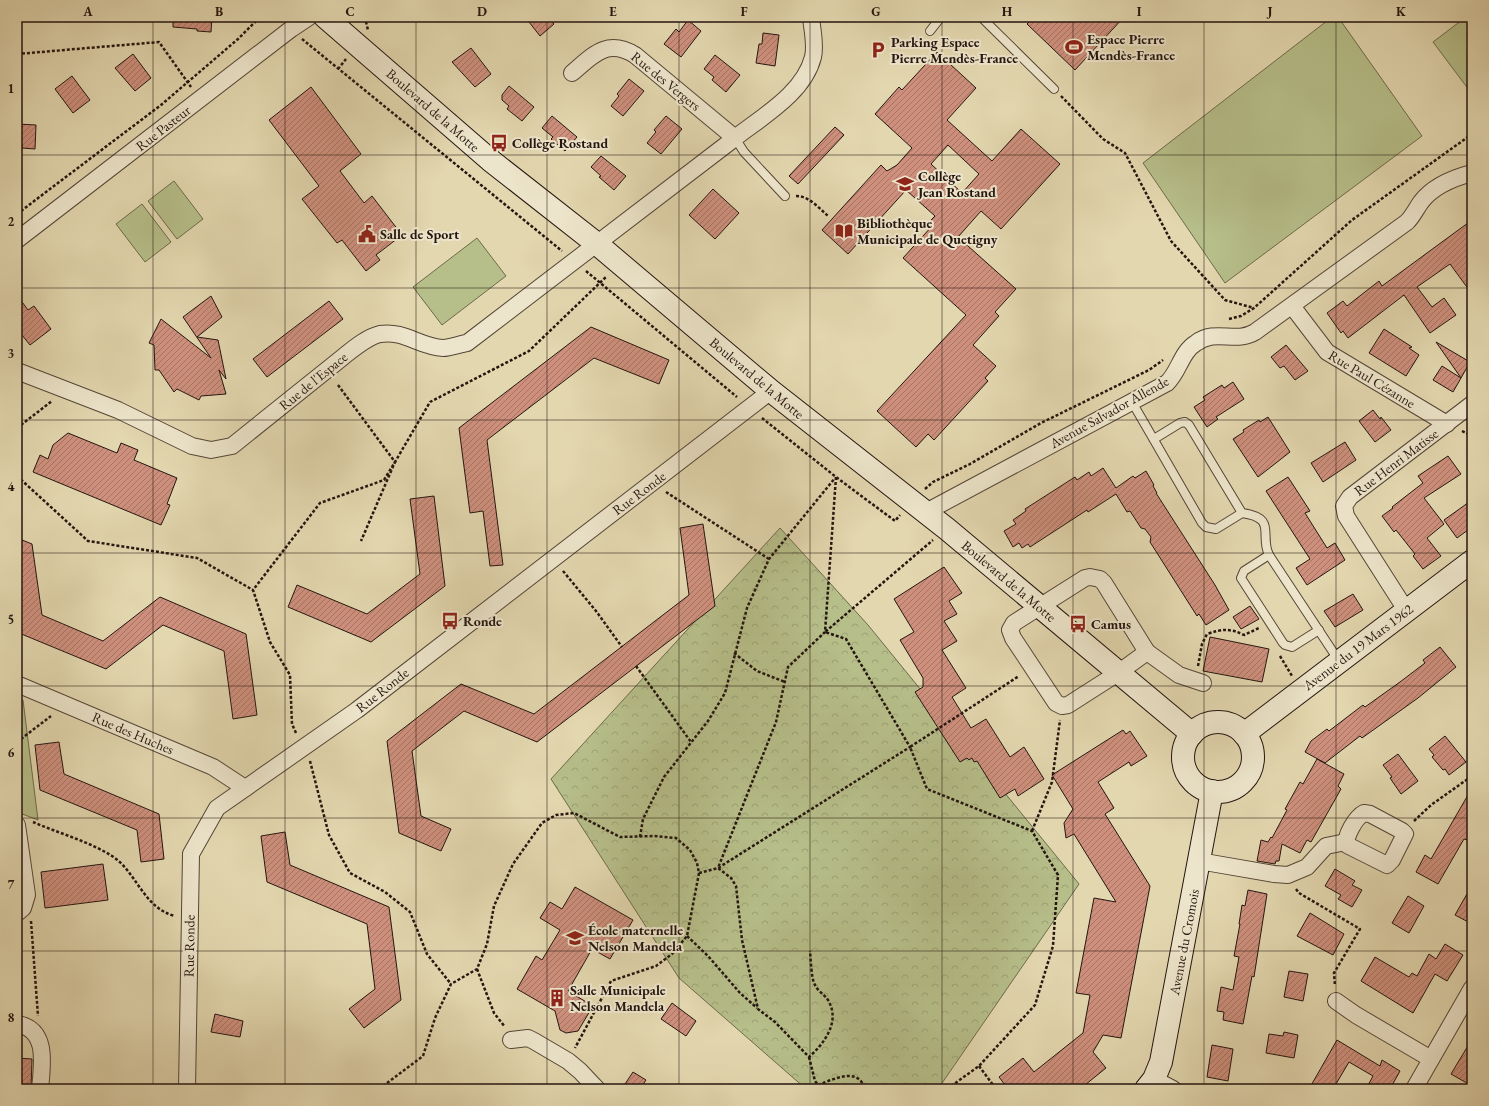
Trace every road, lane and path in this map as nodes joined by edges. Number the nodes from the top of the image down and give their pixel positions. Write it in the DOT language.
graph roads {
  1 [pos="260,17"];
  2 [pos="309,17"];
  3 [pos="325,17"];
  4 [pos="811,17"];
  5 [pos="941,17"];
  6 [pos="981,17"];
  7 [pos="290,29"];
  8 [pos="930,31"];
  9 [pos="17,54"];
  10 [pos="572,73"];
  11 [pos="187,82"];
  12 [pos="1054,89"];
  13 [pos="193,90"];
  14 [pos="735,138"];
  15 [pos="1472,173"];
  16 [pos="785,196"];
  17 [pos="17,214"];
  18 [pos="828,216"];
  19 [pos="17,240"];
  20 [pos="597,244"];
  21 [pos="574,260"];
  22 [pos="619,263"];
  23 [pos="600,284"];
  24 [pos="1292,306"];
  25 [pos="1254,308"];
  26 [pos="17,371"];
  27 [pos="338,385"];
  28 [pos="67,390"];
  29 [pos="771,391"];
  30 [pos="1132,402"];
  31 [pos="1472,404"];
  32 [pos="750,408"];
  33 [pos="1447,424"];
  34 [pos="17,428"];
  35 [pos="1154,439"];
  36 [pos="395,462"];
  37 [pos="17,476"];
  38 [pos="836,477"];
  39 [pos="652,483"];
  40 [pos="918,507"];
  41 [pos="1242,514"];
  42 [pos="947,529"];
  43 [pos="361,541"];
  44 [pos="1269,555"];
  45 [pos="553,558"];
  46 [pos="769,559"];
  47 [pos="1472,561"];
  48 [pos="253,590"];
  49 [pos="1039,607"];
  50 [pos="1406,610"];
  51 [pos="1263,626"];
  52 [pos="1319,630"];
  53 [pos="825,632"];
  54 [pos="622,647"];
  55 [pos="1277,651"];
  56 [pos="1147,652"];
  57 [pos="734,653"];
  58 [pos="1339,661"];
  59 [pos="636,666"];
  60 [pos="1032,668"];
  61 [pos="1118,673"];
  62 [pos="1199,677"];
  63 [pos="785,682"];
  64 [pos="1295,682"];
  65 [pos="17,684"];
  66 [pos="66,705"];
  67 [pos="1062,706"];
  68 [pos="1192,734"];
  69 [pos="1244,734"];
  70 [pos="17,742"];
  71 [pos="691,742"];
  72 [pos="910,747"];
  73 [pos="303,748"];
  74 [pos="1472,776"];
  75 [pos="245,788"];
  76 [pos="1212,791"];
  77 [pos="24,823"];
  78 [pos="1032,831"];
  79 [pos="1405,834"];
  80 [pos="640,837"];
  81 [pos="1346,842"];
  82 [pos="1199,860"];
  83 [pos="718,868"];
  84 [pos="699,872"];
  85 [pos="1288,875"];
  86 [pos="22,906"];
  87 [pos="190,916"];
  88 [pos="686,936"];
  89 [pos="810,951"];
  90 [pos="478,969"];
  91 [pos="451,984"];
  92 [pos="1472,988"];
  93 [pos="1336,1001"];
  94 [pos="758,1009"];
  95 [pos="17,1024"];
  96 [pos="37,1037"];
  97 [pos="511,1040"];
  98 [pos="809,1057"];
  99 [pos="1432,1059"];
  100 [pos="568,1061"];
  101 [pos="979,1066"];
  102 [pos="1150,1084"];
  103 [pos="818,1085"];
  104 [pos="40,1089"];
  105 [pos="187,1089"];
  106 [pos="303,1089"];
  107 [pos="307,1089"];
  108 [pos="379,1089"];
  109 [pos="597,1089"];
  110 [pos="814,1089"];
  111 [pos="838,1089"];
  112 [pos="865,1089"];
  113 [pos="947,1089"];
  114 [pos="996,1089"];
  115 [pos="1173,1089"];
  116 [pos="1414,1089"];
  1 -- 11 [label="path, Rue Pasteur"];
  2 -- 7 [label="street, Rue Pasteur"];
  3 -- 20 [label="street, Boulevard de la Motte"];
  4 -- 14 [label="street"];
  5 -- 8 [label="lane"];
  6 -- 12 [label="lane"];
  7 -- 19 [label="street, Rue Pasteur"];
  7 -- 21 [label="path"];
  9 -- 11 [label="path"];
  10 -- 14 [label="street, Rue des Vergers"];
  11 -- 13 [label="path"];
  11 -- 17 [label="path, Rue Pasteur"];
  12 -- 25 [label="path"];
  14 -- 16 [label="lane"];
  14 -- 20 [label="street"];
  15 -- 24 [label="street, Avenue Salvador Allende"];
  16 -- 18 [label="path"];
  20 -- 21 [label="street, Rue de l'Espace"];
  20 -- 22 [label="street, Boulevard de la Motte"];
  21 -- 23 [label="path"];
  21 -- 28 [label="street, Rue de l'Espace"];
  22 -- 23 [label="path"];
  22 -- 29 [label="street, Boulevard de la Motte"];
  23 -- 32 [label="path"];
  23 -- 36 [label="path"];
  24 -- 30 [label="street, Avenue Salvador Allende"];
  24 -- 33 [label="street, Rue Paul Cézanne"];
  26 -- 28 [label="street, Rue de l'Espace"];
  27 -- 36 [label="path"];
  28 -- 34 [label="path"];
  29 -- 32 [label="street, Rue Ronde"];
  29 -- 40 [label="street, Boulevard de la Motte"];
  30 -- 35 [label="lane"];
  30 -- 40 [label="street, Avenue Salvador Allende"];
  31 -- 33 [label="street, Rue Henri Matisse"];
  32 -- 38 [label="path"];
  32 -- 39 [label="street, Rue Ronde"];
  33 -- 50 [label="street, Rue Henri Matisse"];
  35 -- 41 [label="lane"];
  35 -- 41 [label="lane"];
  36 -- 43 [label="path"];
  36 -- 48 [label="path"];
  37 -- 48 [label="path"];
  38 -- 40 [label="path"];
  38 -- 46 [label="path"];
  38 -- 53 [label="path"];
  39 -- 45 [label="street, Rue Ronde"];
  39 -- 46 [label="path"];
  40 -- 42 [label="street, Boulevard de la Motte"];
  41 -- 44 [label="lane"];
  42 -- 49 [label="street, Boulevard de la Motte"];
  42 -- 53 [label="path"];
  44 -- 52 [label="lane"];
  44 -- 52 [label="lane"];
  45 -- 54 [label="path"];
  45 -- 73 [label="street, Rue Ronde"];
  46 -- 57 [label="path"];
  47 -- 50 [label="street, Avenue du 19 Mars 1962"];
  48 -- 73 [label="path"];
  49 -- 56 [label="street"];
  49 -- 60 [label="street"];
  49 -- 61 [label="street, Boulevard de la Motte"];
  50 -- 58 [label="street, Avenue du 19 Mars 1962"];
  51 -- 62 [label="path"];
  52 -- 58 [label="lane"];
  53 -- 63 [label="path"];
  53 -- 72 [label="path"];
  55 -- 64 [label="path"];
  56 -- 61 [label="street"];
  56 -- 62 [label="street"];
  57 -- 63 [label="path"];
  57 -- 71 [label="path"];
  58 -- 69 [label="street, Avenue du 19 Mars 1962"];
  59 -- 71 [label="path"];
  60 -- 67 [label="street"];
  60 -- 72 [label="path"];
  61 -- 67 [label="street"];
  61 -- 68 [label="street, Boulevard de la Motte"];
  63 -- 83 [label="path"];
  65 -- 66 [label="street, Rue des Huches"];
  66 -- 70 [label="path"];
  66 -- 75 [label="street, Rue des Huches"];
  67 -- 78 [label="path"];
  68 -- 69 [label="street"];
  68 -- 76 [label="street"];
  69 -- 76 [label="street"];
  71 -- 80 [label="path"];
  72 -- 78 [label="path"];
  72 -- 83 [label="path"];
  73 -- 75 [label="street, Rue Ronde"];
  73 -- 91 [label="path"];
  74 -- 79 [label="path"];
  75 -- 87 [label="street, Rue Ronde"];
  76 -- 82 [label="street, Avenue du Cromois"];
  77 -- 86 [label="street"];
  77 -- 87 [label="path"];
  78 -- 101 [label="path"];
  79 -- 81 [label="street"];
  79 -- 81 [label="street"];
  80 -- 84 [label="path"];
  80 -- 90 [label="path"];
  81 -- 85 [label="street"];
  82 -- 85 [label="street"];
  82 -- 102 [label="street, Avenue du Cromois"];
  83 -- 84 [label="path"];
  83 -- 94 [label="path"];
  84 -- 88 [label="path"];
  85 -- 93 [label="path"];
  86 -- 96 [label="path"];
  87 -- 105 [label="street, Rue Ronde"];
  88 -- 94 [label="path"];
  88 -- 100 [label="path"];
  89 -- 98 [label="path"];
  90 -- 91 [label="path"];
  90 -- 97 [label="path"];
  91 -- 108 [label="path"];
  92 -- 99 [label="street"];
  93 -- 99 [label="street"];
  94 -- 98 [label="path"];
  95 -- 96 [label="street"];
  96 -- 104 [label="street"];
  97 -- 100 [label="street"];
  98 -- 103 [label="path"];
  99 -- 116 [label="street"];
  100 -- 109 [label="street"];
  101 -- 113 [label="path"];
  101 -- 114 [label="path"];
  102 -- 115 [label="street"];
  103 -- 110 [label="path"];
  103 -- 111 [label="path"];
  103 -- 112 [label="path"];
  106 -- 107 [label="path"];
}
